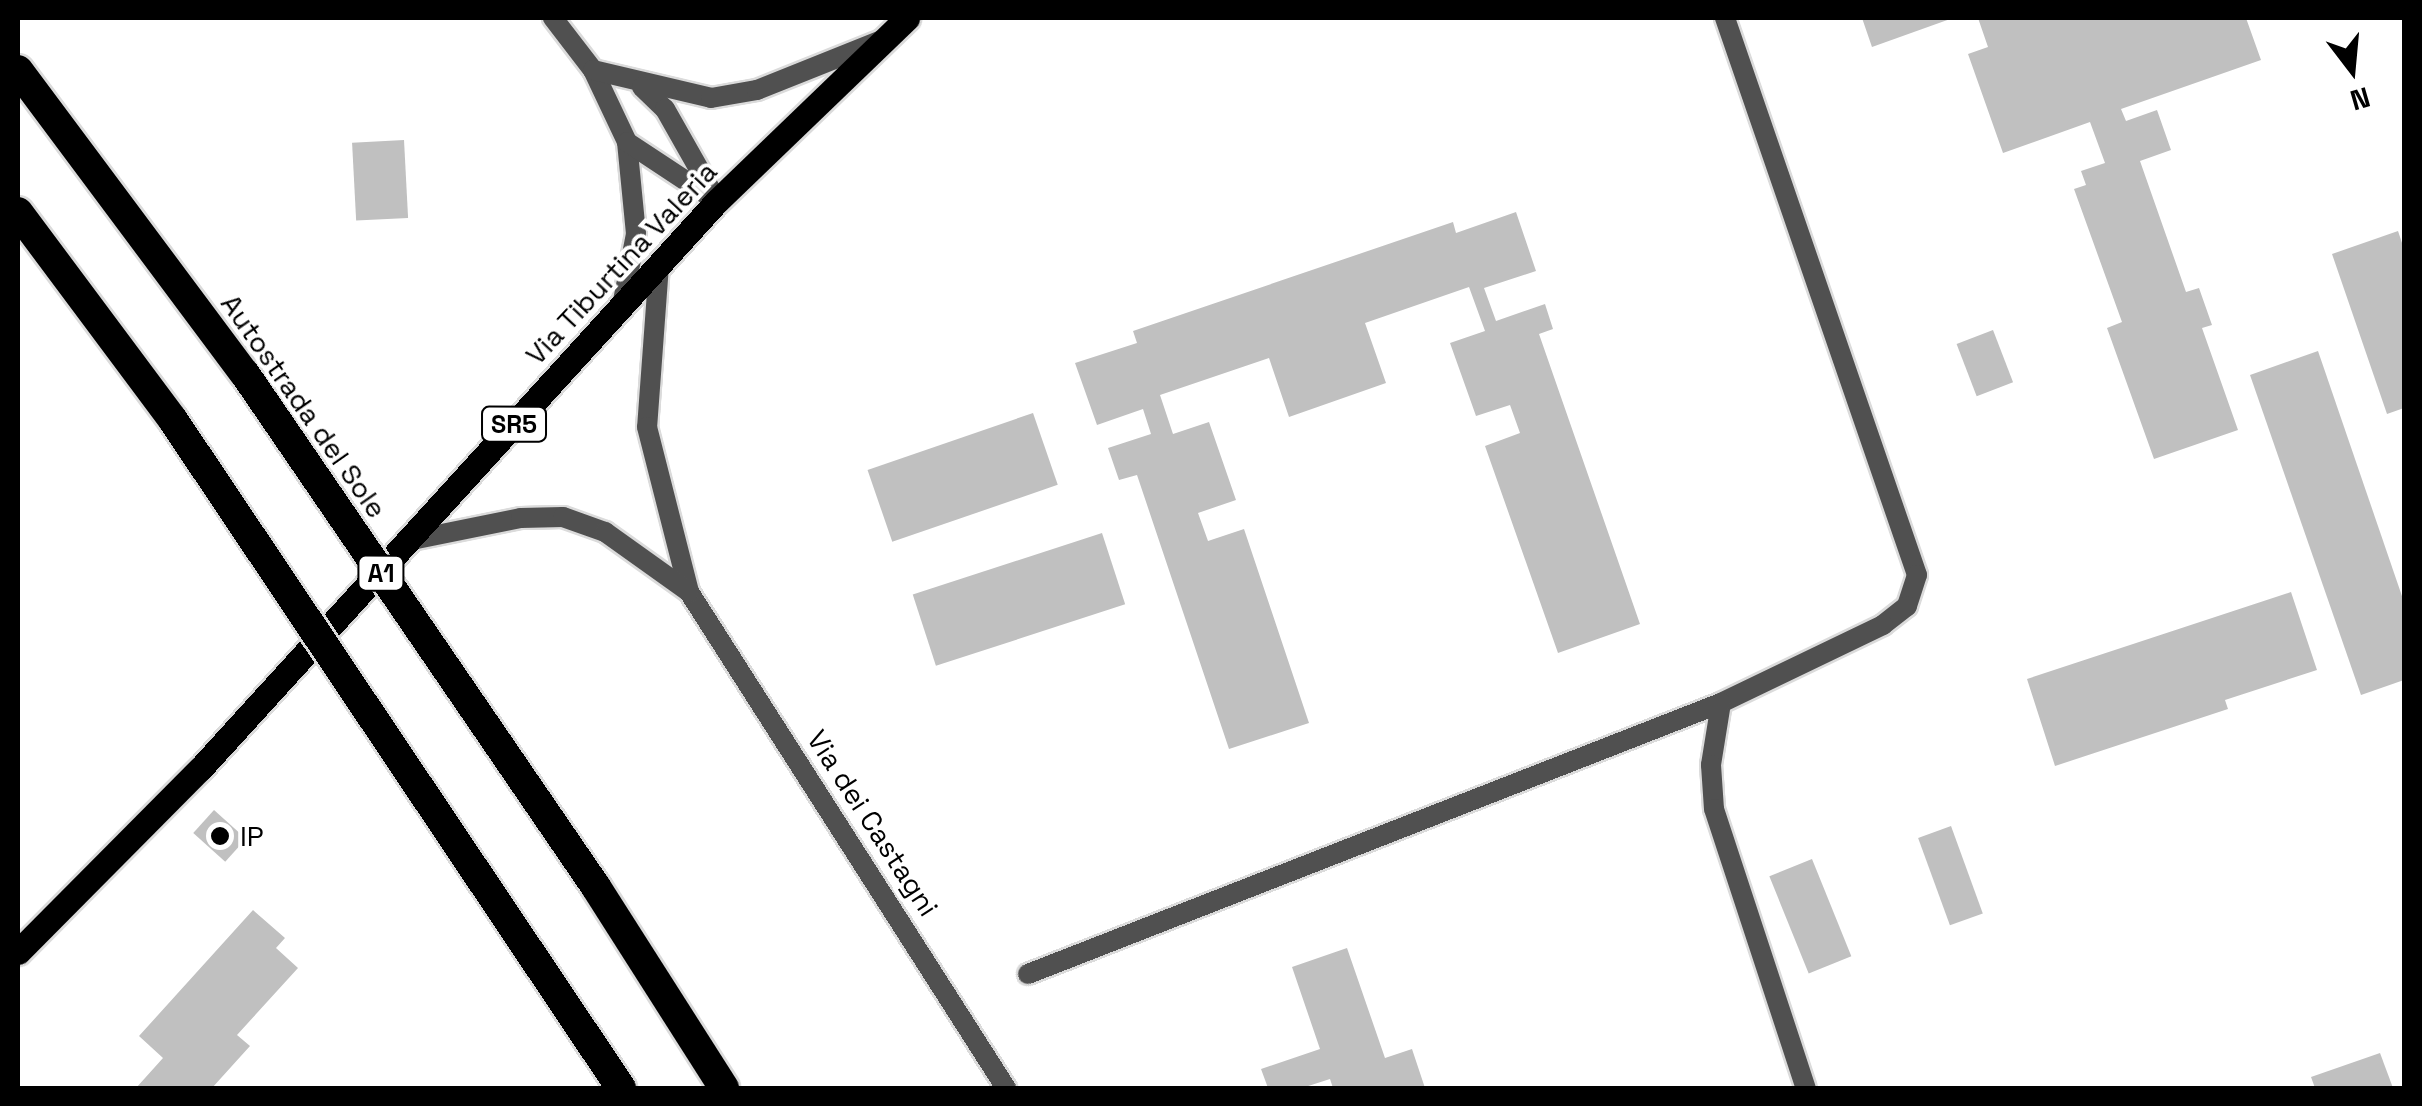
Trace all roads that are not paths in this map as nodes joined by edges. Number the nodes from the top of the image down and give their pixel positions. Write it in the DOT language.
graph roads {
  1 [pos="553,18"];
  2 [pos="907,18"];
  3 [pos="1725,18"];
  4 [pos="883,39"];
  5 [pos="18,70"];
  6 [pos="594,70"];
  7 [pos="641,86"];
  8 [pos="627,142"];
  9 [pos="717,201"];
  10 [pos="18,212"];
  11 [pos="659,265"];
  12 [pos="622,306"];
  13 [pos="407,541"];
  14 [pos="689,592"];
  15 [pos="1721,703"];
  16 [pos="18,952"];
  17 [pos="1028,974"];
  18 [pos="621,1088"];
  19 [pos="724,1088"];
  20 [pos="1006,1088"];
  21 [pos="1806,1088"];
  1 -- 6 [label="street"];
  2 -- 4 [label="main road, Via Tiburtina Valeria / SR5"];
  3 -- 15 [label="street"];
  4 -- 7 [label="street"];
  4 -- 9 [label="main road, Via Tiburtina Valeria / SR5"];
  5 -- 19 [label="highway, Autostrada del Sole / A1, bridge"];
  6 -- 7 [label="street"];
  6 -- 8 [label="street"];
  7 -- 9 [label="street"];
  8 -- 9 [label="street"];
  8 -- 12 [label="street"];
  9 -- 11 [label="main road, Via Tiburtina Valeria / SR5"];
  10 -- 18 [label="highway, bridge"];
  11 -- 12 [label="main road, Via Tiburtina Valeria / SR5"];
  11 -- 14 [label="street"];
  12 -- 13 [label="main road, Via Tiburtina Valeria / SR5"];
  13 -- 14 [label="street"];
  13 -- 16 [label="main road, Via Tiburtina Valeria / SR5"];
  14 -- 20 [label="street, Via dei Castagni"];
  15 -- 17 [label="street"];
  15 -- 21 [label="street"];
}
